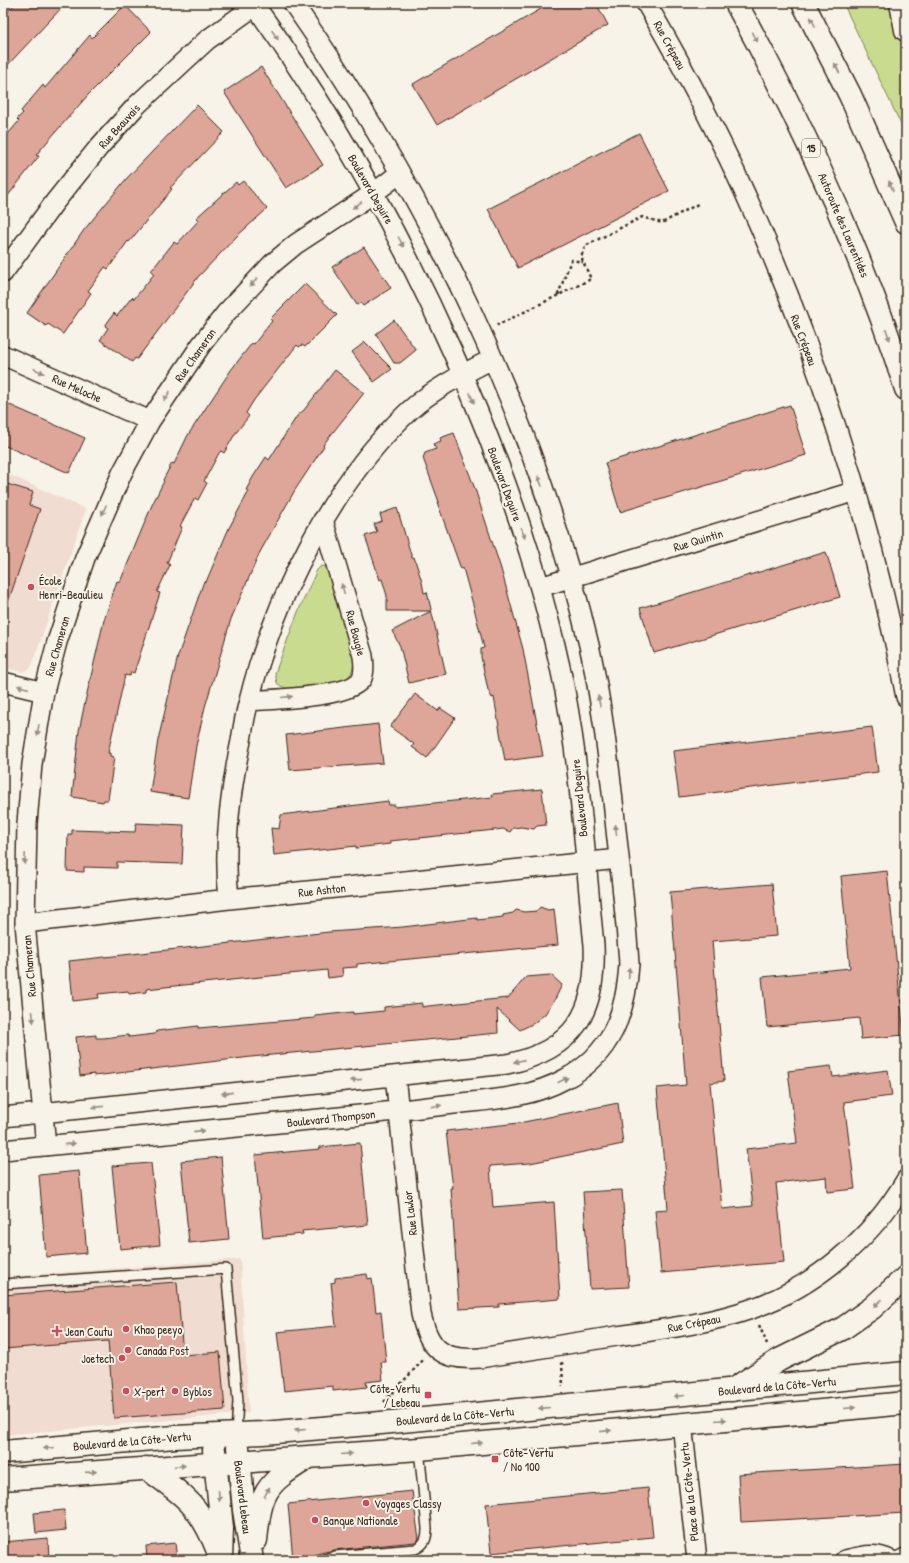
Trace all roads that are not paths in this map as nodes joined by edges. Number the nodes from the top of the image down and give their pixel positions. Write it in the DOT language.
graph roads {
  1 [pos="293,3"];
  2 [pos="646,3"];
  3 [pos="736,3"];
  4 [pos="803,3"];
  5 [pos="901,3"];
  6 [pos="256,4"];
  7 [pos="906,30"];
  8 [pos="400,173"];
  9 [pos="374,194"];
  10 [pos="906,222"];
  11 [pos="3,273"];
  12 [pos="3,355"];
  13 [pos="492,359"];
  14 [pos="462,374"];
  15 [pos="906,390"];
  16 [pos="150,421"];
  17 [pos="856,491"];
  18 [pos="323,520"];
  19 [pos="571,578"];
  20 [pos="540,587"];
  21 [pos="3,682"];
  22 [pos="44,692"];
  23 [pos="906,697"];
  24 [pos="249,701"];
  25 [pos="619,859"];
  26 [pos="586,863"];
  27 [pos="229,899"];
  28 [pos="25,923"];
  29 [pos="395,1076"];
  30 [pos="398,1111"];
  31 [pos="42,1113"];
  32 [pos="3,1117"];
  33 [pos="46,1146"];
  34 [pos="3,1150"];
  35 [pos="906,1180"];
  36 [pos="906,1277"];
  37 [pos="3,1284"];
  38 [pos="430,1352"];
  39 [pos="906,1373"];
  40 [pos="732,1390"];
  41 [pos="906,1403"];
  42 [pos="682,1424"];
  43 [pos="236,1434"];
  44 [pos="213,1435"];
  45 [pos="419,1448"];
  46 [pos="3,1452"];
  47 [pos="308,1457"];
  48 [pos="239,1462"];
  49 [pos="215,1464"];
  50 [pos="146,1468"];
  51 [pos="3,1479"];
  52 [pos="906,1552"];
  53 [pos="221,1559"];
  54 [pos="253,1560"];
  55 [pos="322,1560"];
  56 [pos="697,1560"];
  57 [pos="845,1560"];
  58 [pos="890,1560"];
  1 -- 8 [label="street"];
  2 -- 17 [label="street, Rue Crépeau"];
  3 -- 15 [label="main road, Autoroute des Laurentides / 15, one-way"];
  10 -- 4 [label="main road, one-way"];
  5 -- 7 [label="main road"];
  6 -- 9 [label="street, Boulevard Deguire, one-way"];
  6 -- 11 [label="street, Rue Beauvais"];
  8 -- 9 [label="street, Rue Chameran"];
  8 -- 13 [label="street"];
  9 -- 14 [label="street, Boulevard Deguire, one-way"];
  9 -- 16 [label="street, Rue Chameran, one-way"];
  12 -- 16 [label="street, Rue Meloche, one-way"];
  13 -- 14 [label="street"];
  19 -- 13 [label="street, one-way"];
  14 -- 18 [label="street"];
  14 -- 20 [label="street, Boulevard Deguire, one-way"];
  16 -- 22 [label="street, Rue Chameran, one-way"];
  17 -- 19 [label="street, Rue Quintin"];
  17 -- 23 [label="street, Rue Crépeau"];
  18 -- 24 [label="street"];
  24 -- 18 [label="street, Rue Bougie, one-way"];
  19 -- 20 [label="street, Rue Quintin"];
  25 -- 19 [label="street, one-way"];
  20 -- 26 [label="street, Boulevard Deguire"];
  22 -- 21 [label="street, one-way"];
  22 -- 28 [label="street, Rue Chameran, one-way"];
  24 -- 27 [label="street"];
  25 -- 26 [label="street, Rue Ashton"];
  30 -- 25 [label="street, Boulevard Thompson, one-way"];
  26 -- 27 [label="street, Rue Ashton"];
  26 -- 29 [label="street, Boulevard Deguire, one-way"];
  27 -- 28 [label="street, Rue Ashton"];
  28 -- 31 [label="street, Rue Chameran, one-way"];
  29 -- 30 [label="street, Rue Lawlor"];
  29 -- 31 [label="street, one-way"];
  33 -- 30 [label="street, Boulevard Thompson, one-way"];
  30 -- 38 [label="street, Rue Lawlor"];
  31 -- 32 [label="street"];
  31 -- 33 [label="street, Rue Chameran"];
  33 -- 34 [label="street, Boulevard Thompson"];
  35 -- 38 [label="street, Rue Crépeau"];
  36 -- 40 [label="main road, one-way"];
  37 -- 43 [label="lane"];
  39 -- 40 [label="main road, Boulevard de la Côte-Vertu"];
  40 -- 43 [label="main road, Boulevard de la Côte-Vertu, one-way"];
  42 -- 41 [label="main road, one-way"];
  45 -- 42 [label="main road, one-way"];
  42 -- 56 [label="street, Place de la Côte-Vertu"];
  43 -- 44 [label="main road, Boulevard de la Côte-Vertu"];
  43 -- 48 [label="main road, Boulevard Lebeau"];
  44 -- 46 [label="main road, Boulevard de la Côte-Vertu, one-way"];
  44 -- 49 [label="main road, Boulevard Lebeau"];
  47 -- 45 [label="main road, one-way"];
  45 -- 55 [label="lane"];
  47 -- 48 [label="main road"];
  54 -- 47 [label="main road, one-way"];
  48 -- 49 [label="main road"];
  48 -- 54 [label="main road, Boulevard Lebeau"];
  50 -- 49 [label="main road, one-way"];
  49 -- 53 [label="main road, Boulevard Lebeau, one-way"];
  51 -- 50 [label="main road, one-way"];
  50 -- 53 [label="main road"];
  52 -- 58 [label="lane"];
  57 -- 58 [label="street"];
}
